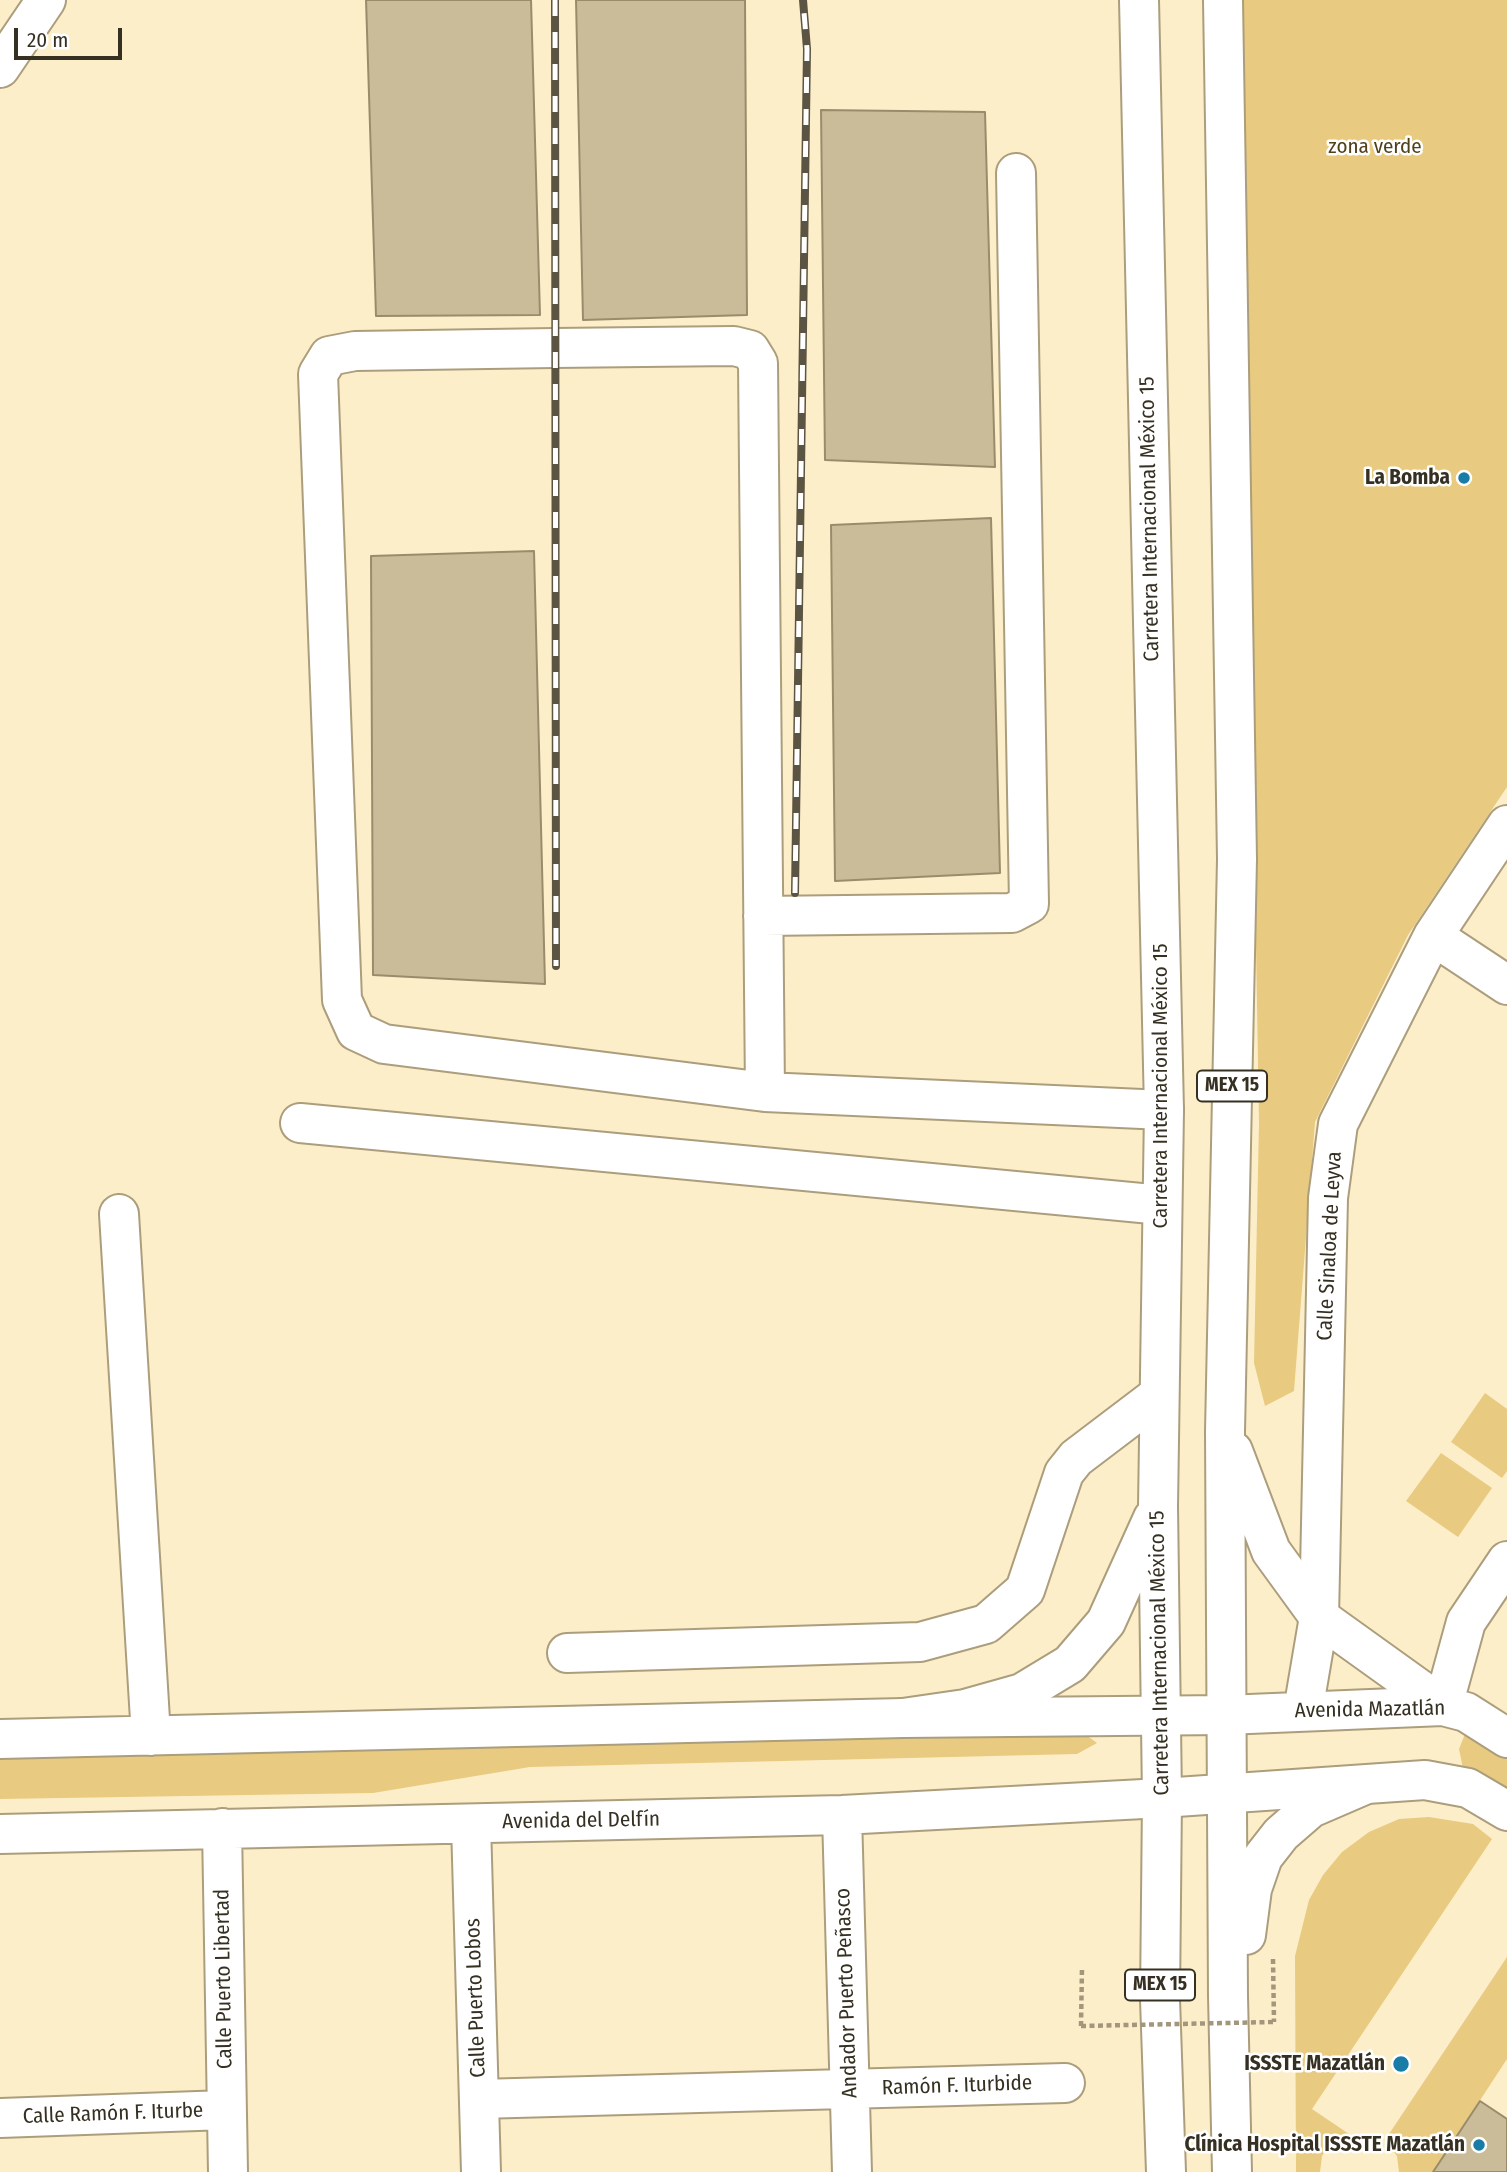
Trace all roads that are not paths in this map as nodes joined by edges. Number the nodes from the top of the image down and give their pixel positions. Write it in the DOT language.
graph roads {
  1 [pos="46,0"];
  2 [pos="1139,0"];
  3 [pos="1223,0"];
  4 [pos="0,68"];
  5 [pos="1016,173"];
  6 [pos="1507,825"];
  7 [pos="763,916"];
  8 [pos="1433,936"];
  9 [pos="1507,985"];
  10 [pos="765,1092"];
  11 [pos="1164,1110"];
  12 [pos="300,1123"];
  13 [pos="1162,1205"];
  14 [pos="119,1214"];
  15 [pos="1159,1395"];
  16 [pos="1225,1431"];
  17 [pos="1158,1506"];
  18 [pos="1507,1561"];
  19 [pos="1319,1617"];
  20 [pos="567,1653"];
  21 [pos="1443,1706"];
  22 [pos="1303,1711"];
  23 [pos="1225,1715"];
  24 [pos="1160,1716"];
  25 [pos="904,1718"];
  26 [pos="150,1736"];
  27 [pos="1507,1738"];
  28 [pos="0,1740"];
  29 [pos="1362,1786"];
  30 [pos="1228,1794"];
  31 [pos="1162,1798"];
  32 [pos="1507,1811"];
  33 [pos="842,1815"];
  34 [pos="471,1824"];
  35 [pos="222,1828"];
  36 [pos="0,1834"];
  37 [pos="1228,1996"];
  38 [pos="1065,2083"];
  39 [pos="849,2090"];
  40 [pos="479,2099"];
  41 [pos="226,2110"];
  42 [pos="0,2118"];
  43 [pos="229,2172"];
  44 [pos="481,2172"];
  45 [pos="852,2172"];
  46 [pos="1166,2172"];
  47 [pos="1232,2172"];
  1 -- 4 [label="street"];
  2 -- 11 [label="street, Carretera Internacional México 15 / MEX 15"];
  3 -- 16 [label="street, MEX 15"];
  5 -- 7 [label="street"];
  6 -- 8 [label="street, Calle Sinaloa de Leyva"];
  7 -- 10 [label="street"];
  7 -- 10 [label="street"];
  8 -- 9 [label="street"];
  8 -- 19 [label="street, Calle Sinaloa de Leyva"];
  10 -- 11 [label="street"];
  11 -- 13 [label="street, Carretera Internacional México 15 / MEX 15"];
  12 -- 13 [label="street"];
  13 -- 15 [label="street, Carretera Internacional México 15 / MEX 15"];
  14 -- 26 [label="street"];
  15 -- 17 [label="street, Carretera Internacional México 15 / MEX 15"];
  15 -- 20 [label="street"];
  16 -- 19 [label="street"];
  16 -- 23 [label="street, MEX 15"];
  17 -- 24 [label="street, Carretera Internacional México 15 / MEX 15"];
  17 -- 25 [label="street"];
  18 -- 21 [label="street"];
  19 -- 21 [label="street"];
  19 -- 22 [label="street, Calle Sinaloa de Leyva"];
  21 -- 22 [label="street, Avenida Mazatlán"];
  21 -- 27 [label="street, Avenida Mazatlán"];
  22 -- 23 [label="street, Avenida Mazatlán"];
  23 -- 24 [label="street"];
  23 -- 30 [label="street, MEX 15"];
  24 -- 25 [label="street"];
  24 -- 31 [label="street, Carretera Internacional México 15 / MEX 15"];
  25 -- 26 [label="street"];
  26 -- 28 [label="street"];
  29 -- 30 [label="street"];
  29 -- 32 [label="street"];
  29 -- 37 [label="street"];
  30 -- 31 [label="street"];
  30 -- 37 [label="street, MEX 15"];
  31 -- 33 [label="street, Avenida del Delfín"];
  31 -- 46 [label="street, Carretera Internacional México 15 / MEX 15"];
  33 -- 34 [label="street, Avenida del Delfín"];
  33 -- 39 [label="street, Andador Puerto Peñasco"];
  34 -- 35 [label="street, Avenida del Delfín"];
  34 -- 40 [label="street, Calle Puerto Lobos"];
  35 -- 36 [label="street, Avenida del Delfín"];
  35 -- 41 [label="street, Calle Puerto Libertad"];
  37 -- 47 [label="street, MEX 15"];
  38 -- 39 [label="street, Ramón F. Iturbide"];
  39 -- 40 [label="street, Ramón F. Iturbide"];
  39 -- 45 [label="street, Andador Puerto Peñasco"];
  40 -- 44 [label="street, Calle Puerto Lobos"];
  41 -- 42 [label="street, Calle Ramón F. Iturbe"];
  41 -- 43 [label="street, Calle Puerto Libertad"];
}
